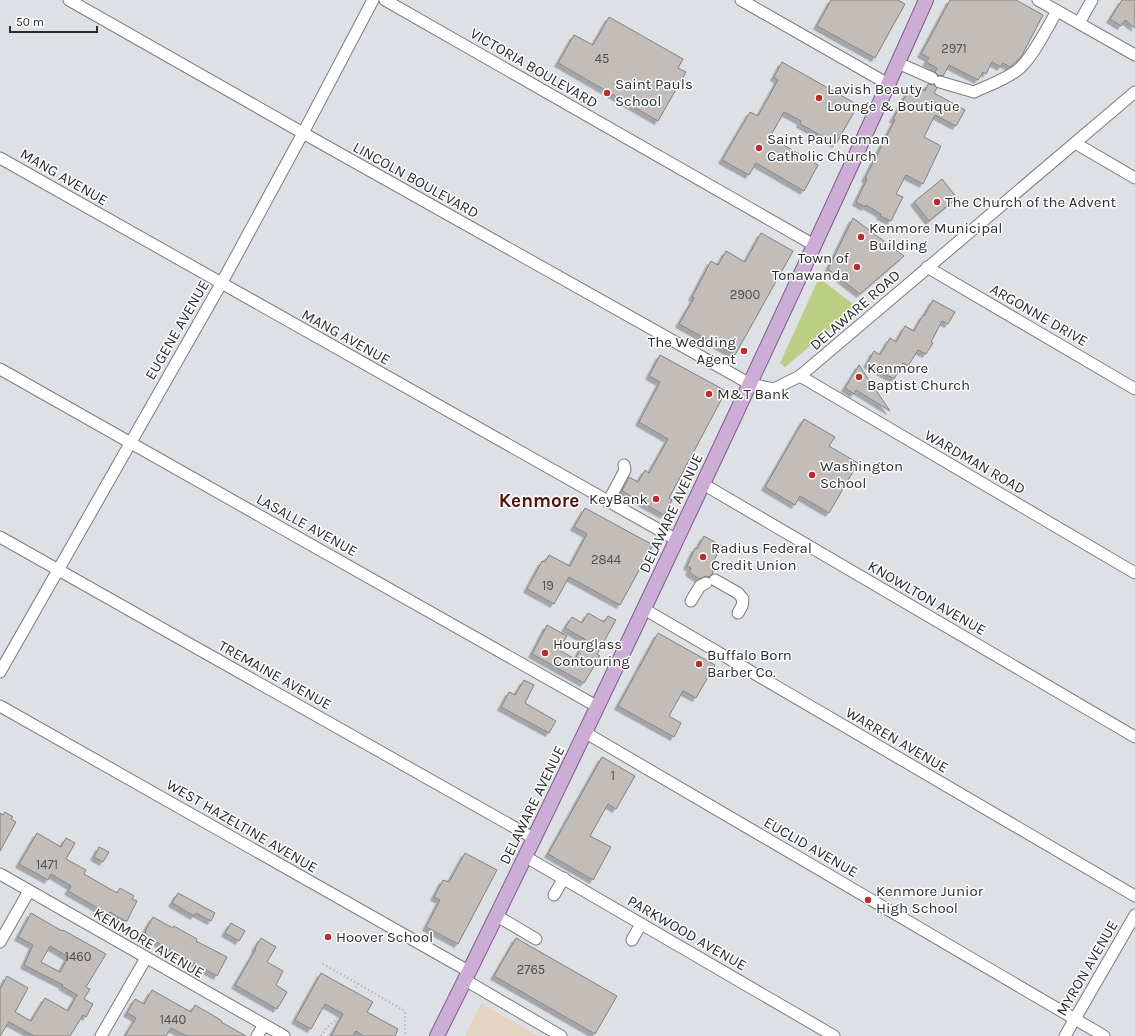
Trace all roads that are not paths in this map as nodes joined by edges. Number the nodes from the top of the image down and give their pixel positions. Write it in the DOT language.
graph roads {
  1 [pos="69,0"];
  2 [pos="373,0"];
  3 [pos="385,0"];
  4 [pos="741,0"];
  5 [pos="926,0"];
  6 [pos="1038,0"];
  7 [pos="1092,0"];
  8 [pos="1057,11"];
  9 [pos="1079,23"];
  10 [pos="1135,55"];
  11 [pos="898,63"];
  12 [pos="888,84"];
  13 [pos="1135,92"];
  14 [pos="303,133"];
  15 [pos="1075,143"];
  16 [pos="0,158"];
  17 [pos="1135,178"];
  18 [pos="814,245"];
  19 [pos="927,267"];
  20 [pos="221,284"];
  21 [pos="0,369"];
  22 [pos="800,376"];
  23 [pos="750,384"];
  24 [pos="1135,389"];
  25 [pos="130,442"];
  26 [pos="624,465"];
  27 [pos="703,484"];
  28 [pos="608,502"];
  29 [pos="0,537"];
  30 [pos="677,540"];
  31 [pos="58,570"];
  32 [pos="1135,573"];
  33 [pos="691,601"];
  34 [pos="644,609"];
  35 [pos="738,613"];
  36 [pos="0,672"];
  37 [pos="0,706"];
  38 [pos="598,707"];
  39 [pos="586,733"];
  40 [pos="1135,737"];
  41 [pos="535,839"];
  42 [pos="526,857"];
  43 [pos="0,874"];
  44 [pos="564,878"];
  45 [pos="29,891"];
  46 [pos="554,895"];
  47 [pos="1135,896"];
  48 [pos="1135,915"];
  49 [pos="497,916"];
  50 [pos="641,924"];
  51 [pos="536,939"];
  52 [pos="632,940"];
  53 [pos="0,942"];
  54 [pos="146,958"];
  55 [pos="467,976"];
  56 [pos="1075,1019"];
  57 [pos="264,1025"];
  58 [pos="101,1036"];
  59 [pos="257,1036"];
  60 [pos="284,1036"];
  61 [pos="437,1036"];
  62 [pos="561,1036"];
  63 [pos="834,1036"];
  64 [pos="1065,1036"];
  65 [pos="1104,1036"];
  1 -- 14 [label="street, LINCOLN BOULEVARD"];
  2 -- 14 [label="street, EUGENE AVENUE"];
  3 -- 18 [label="street, VICTORIA BOULEVARD"];
  4 -- 12 [label="street"];
  5 -- 11 [label="main road, DELAWARE AVENUE"];
  6 -- 8 [label="street"];
  7 -- 9 [label="street"];
  8 -- 9 [label="street"];
  8 -- 11 [label="street"];
  9 -- 10 [label="street"];
  11 -- 12 [label="main road, DELAWARE AVENUE"];
  12 -- 18 [label="main road, DELAWARE AVENUE"];
  13 -- 15 [label="street, DELAWARE ROAD"];
  14 -- 20 [label="street, EUGENE AVENUE"];
  14 -- 23 [label="street, LINCOLN BOULEVARD"];
  15 -- 17 [label="street"];
  15 -- 19 [label="street, DELAWARE ROAD"];
  16 -- 20 [label="street, MANG AVENUE"];
  18 -- 23 [label="main road, DELAWARE AVENUE"];
  19 -- 22 [label="street, DELAWARE ROAD"];
  19 -- 24 [label="street, ARGONNE DRIVE"];
  20 -- 25 [label="street, EUGENE AVENUE"];
  20 -- 28 [label="street, MANG AVENUE"];
  21 -- 25 [label="street, LASALLE AVENUE"];
  22 -- 23 [label="street, DELAWARE ROAD"];
  22 -- 32 [label="street, WARDMAN ROAD"];
  23 -- 27 [label="main road, DELAWARE AVENUE"];
  25 -- 31 [label="street, EUGENE AVENUE"];
  25 -- 38 [label="street, LASALLE AVENUE"];
  26 -- 28 [label="street"];
  27 -- 30 [label="main road, DELAWARE AVENUE"];
  27 -- 40 [label="street, KNOWLTON AVENUE"];
  28 -- 30 [label="street, MANG AVENUE"];
  29 -- 31 [label="street, TREMAINE AVENUE"];
  30 -- 34 [label="main road, DELAWARE AVENUE"];
  31 -- 36 [label="street, EUGENE AVENUE"];
  31 -- 41 [label="street, TREMAINE AVENUE"];
  33 -- 35 [label="street"];
  34 -- 38 [label="main road, DELAWARE AVENUE"];
  34 -- 47 [label="street, WARREN AVENUE"];
  37 -- 55 [label="street, WEST HAZELTINE AVENUE"];
  38 -- 39 [label="main road, DELAWARE AVENUE"];
  39 -- 41 [label="main road, DELAWARE AVENUE"];
  39 -- 56 [label="street, EUCLID AVENUE"];
  41 -- 42 [label="main road, DELAWARE AVENUE"];
  42 -- 44 [label="street, PARKWOOD AVENUE"];
  42 -- 49 [label="main road, DELAWARE AVENUE"];
  43 -- 45 [label="street, KENMORE AVENUE"];
  44 -- 46 [label="street"];
  44 -- 50 [label="street, PARKWOOD AVENUE"];
  45 -- 53 [label="street"];
  45 -- 54 [label="street, KENMORE AVENUE"];
  48 -- 56 [label="street, MYRON AVENUE"];
  49 -- 51 [label="street"];
  49 -- 55 [label="main road, DELAWARE AVENUE"];
  50 -- 52 [label="street"];
  50 -- 63 [label="street, PARKWOOD AVENUE"];
  54 -- 57 [label="street, KENMORE AVENUE"];
  54 -- 58 [label="street"];
  55 -- 61 [label="main road, DELAWARE AVENUE"];
  55 -- 62 [label="street, WEST HAZELTINE AVENUE"];
  56 -- 64 [label="street, MYRON AVENUE"];
  56 -- 65 [label="street, EUCLID AVENUE"];
  57 -- 59 [label="street"];
  57 -- 60 [label="street, KENMORE AVENUE"];
}
